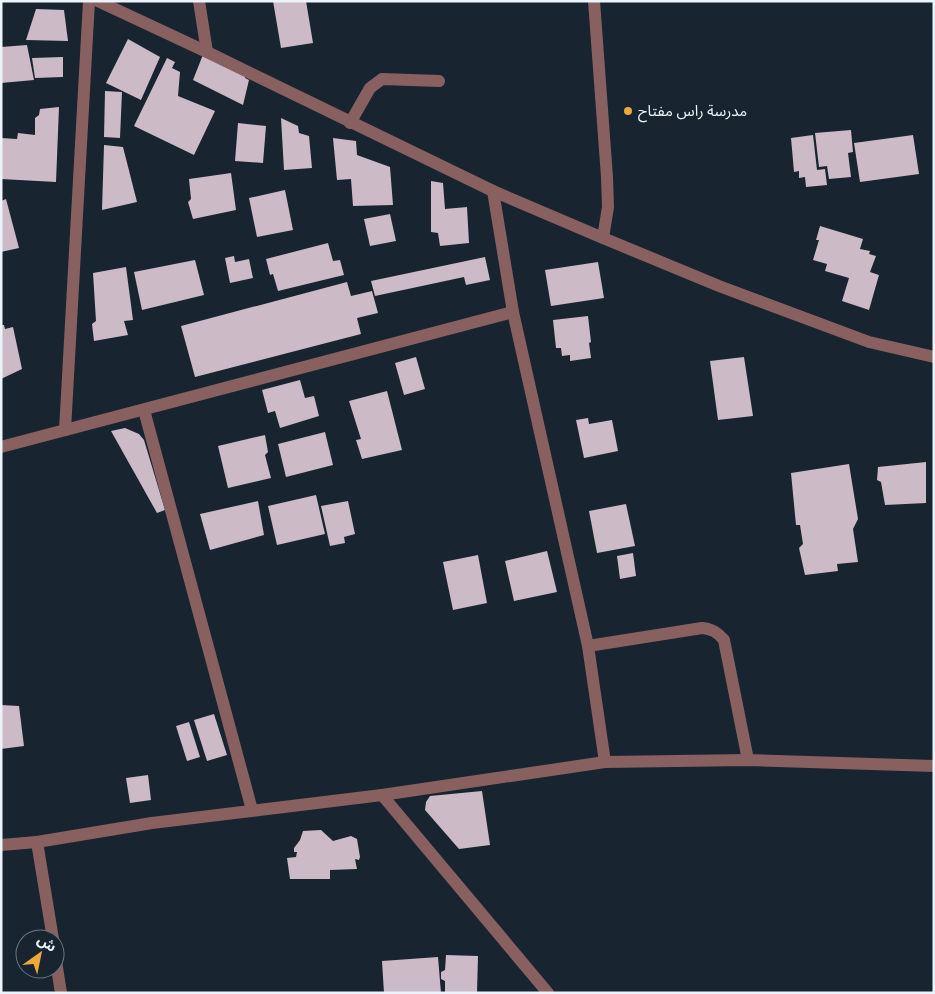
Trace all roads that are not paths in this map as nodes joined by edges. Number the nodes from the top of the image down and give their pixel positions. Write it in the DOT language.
graph roads {
  1 [pos="89,1"];
  2 [pos="98,1"];
  3 [pos="198,1"];
  4 [pos="594,1"];
  5 [pos="207,52"];
  6 [pos="440,81"];
  7 [pos="350,123"];
  8 [pos="493,191"];
  9 [pos="603,238"];
  10 [pos="513,312"];
  11 [pos="934,357"];
  12 [pos="144,410"];
  13 [pos="65,430"];
  14 [pos="1,447"];
  15 [pos="588,646"];
  16 [pos="748,760"];
  17 [pos="605,762"];
  18 [pos="934,766"];
  19 [pos="382,795"];
  20 [pos="252,810"];
  21 [pos="37,842"];
  22 [pos="1,845"];
  23 [pos="50,929"];
  24 [pos="59,979"];
  25 [pos="61,993"];
  26 [pos="548,993"];
  1 -- 13 [label="street"];
  2 -- 5 [label="street"];
  3 -- 5 [label="street"];
  4 -- 9 [label="street"];
  5 -- 7 [label="street"];
  6 -- 7 [label="street"];
  7 -- 8 [label="street"];
  8 -- 9 [label="street"];
  8 -- 10 [label="street"];
  9 -- 11 [label="street"];
  10 -- 12 [label="street"];
  10 -- 15 [label="street"];
  12 -- 13 [label="street"];
  12 -- 20 [label="street"];
  13 -- 14 [label="street"];
  15 -- 16 [label="street"];
  15 -- 17 [label="street"];
  16 -- 17 [label="street"];
  16 -- 18 [label="street"];
  17 -- 19 [label="street"];
  19 -- 20 [label="street"];
  19 -- 26 [label="street"];
  20 -- 21 [label="street"];
  21 -- 22 [label="street"];
  21 -- 23 [label="street"];
  24 -- 25 [label="street"];
}
